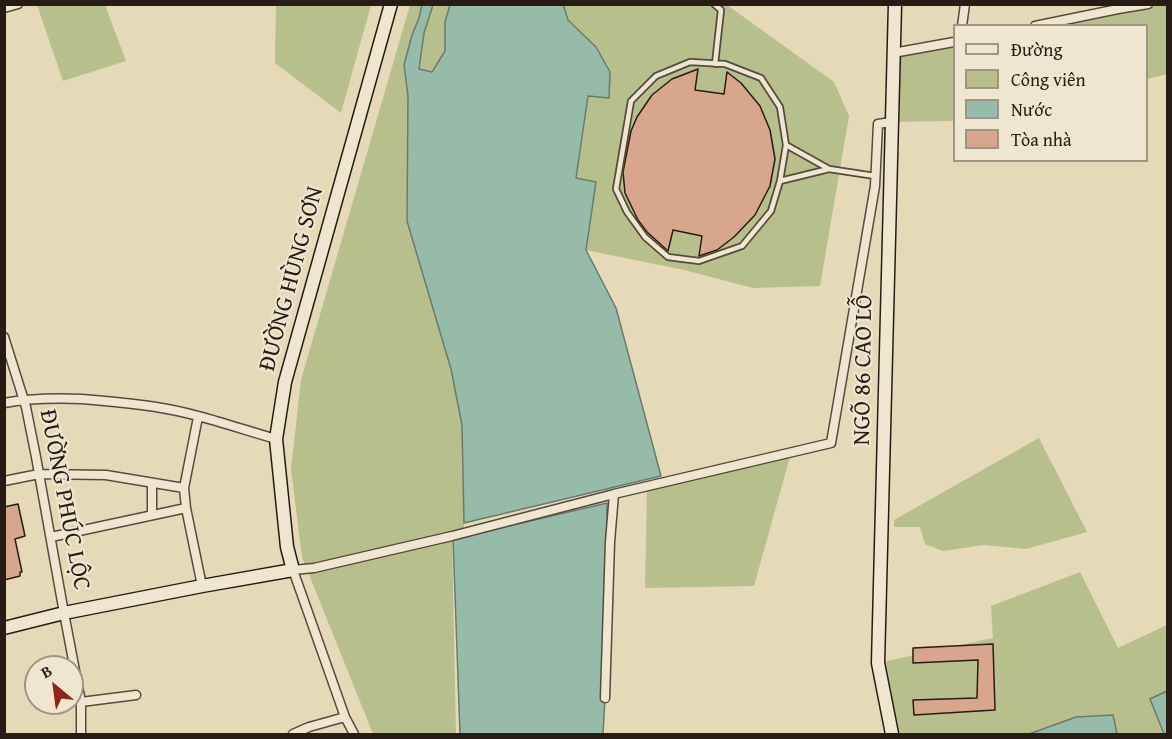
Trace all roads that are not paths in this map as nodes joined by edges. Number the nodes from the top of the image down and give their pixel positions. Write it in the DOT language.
graph roads {
  1 [pos="18,4"];
  2 [pos="391,4"];
  3 [pos="714,4"];
  4 [pos="895,4"];
  5 [pos="965,4"];
  6 [pos="1148,4"];
  7 [pos="4,8"];
  8 [pos="962,24"];
  9 [pos="1045,24"];
  10 [pos="953,42"];
  11 [pos="893,53"];
  12 [pos="715,64"];
  13 [pos="891,123"];
  14 [pos="786,145"];
  15 [pos="829,169"];
  16 [pos="875,176"];
  17 [pos="780,181"];
  18 [pos="4,337"];
  19 [pos="23,399"];
  20 [pos="4,403"];
  21 [pos="198,417"];
  22 [pos="276,439"];
  23 [pos="39,474"];
  24 [pos="4,481"];
  25 [pos="152,483"];
  26 [pos="184,488"];
  27 [pos="614,494"];
  28 [pos="186,508"];
  29 [pos="152,515"];
  30 [pos="51,537"];
  31 [pos="293,570"];
  32 [pos="202,586"];
  33 [pos="64,614"];
  34 [pos="4,628"];
  35 [pos="72,655"];
  36 [pos="136,695"];
  37 [pos="605,698"];
  38 [pos="84,702"];
  39 [pos="81,715"];
  40 [pos="345,717"];
  41 [pos="81,735"];
  42 [pos="293,735"];
  43 [pos="354,735"];
  44 [pos="892,735"];
  1 -- 7 [label="street"];
  2 -- 22 [label="street, ĐƯỜNG HÙNG SƠN"];
  3 -- 12 [label="lane"];
  4 -- 11 [label="street, NGÕ 86 CAO LỖ"];
  5 -- 8 [label="street"];
  6 -- 9 [label="street"];
  10 -- 11 [label="street"];
  11 -- 13 [label="street, NGÕ 86 CAO LỖ"];
  12 -- 14 [label="lane"];
  12 -- 17 [label="lane"];
  13 -- 16 [label="street"];
  13 -- 44 [label="street, NGÕ 86 CAO LỖ"];
  14 -- 15 [label="lane"];
  14 -- 17 [label="lane"];
  15 -- 16 [label="lane"];
  15 -- 17 [label="lane"];
  16 -- 27 [label="street"];
  18 -- 19 [label="street, ĐƯỜNG PHÚC LỘC"];
  19 -- 20 [label="street"];
  19 -- 21 [label="street"];
  19 -- 23 [label="street, ĐƯỜNG PHÚC LỘC"];
  21 -- 22 [label="street"];
  21 -- 26 [label="street"];
  22 -- 31 [label="street, ĐƯỜNG HÙNG SƠN"];
  23 -- 24 [label="street"];
  23 -- 25 [label="street"];
  23 -- 30 [label="street, ĐƯỜNG PHÚC LỘC"];
  25 -- 26 [label="street"];
  25 -- 29 [label="street"];
  26 -- 28 [label="street"];
  27 -- 31 [label="street"];
  27 -- 37 [label="street"];
  28 -- 29 [label="street"];
  28 -- 32 [label="street"];
  29 -- 30 [label="street"];
  30 -- 33 [label="street, ĐƯỜNG PHÚC LỘC"];
  31 -- 32 [label="street"];
  31 -- 40 [label="street"];
  32 -- 33 [label="street"];
  33 -- 34 [label="street, ĐƯỜNG PHÚC LỘC"];
  33 -- 35 [label="street"];
  36 -- 38 [label="street"];
  39 -- 41 [label="street"];
  40 -- 42 [label="street"];
  40 -- 43 [label="street"];
}
